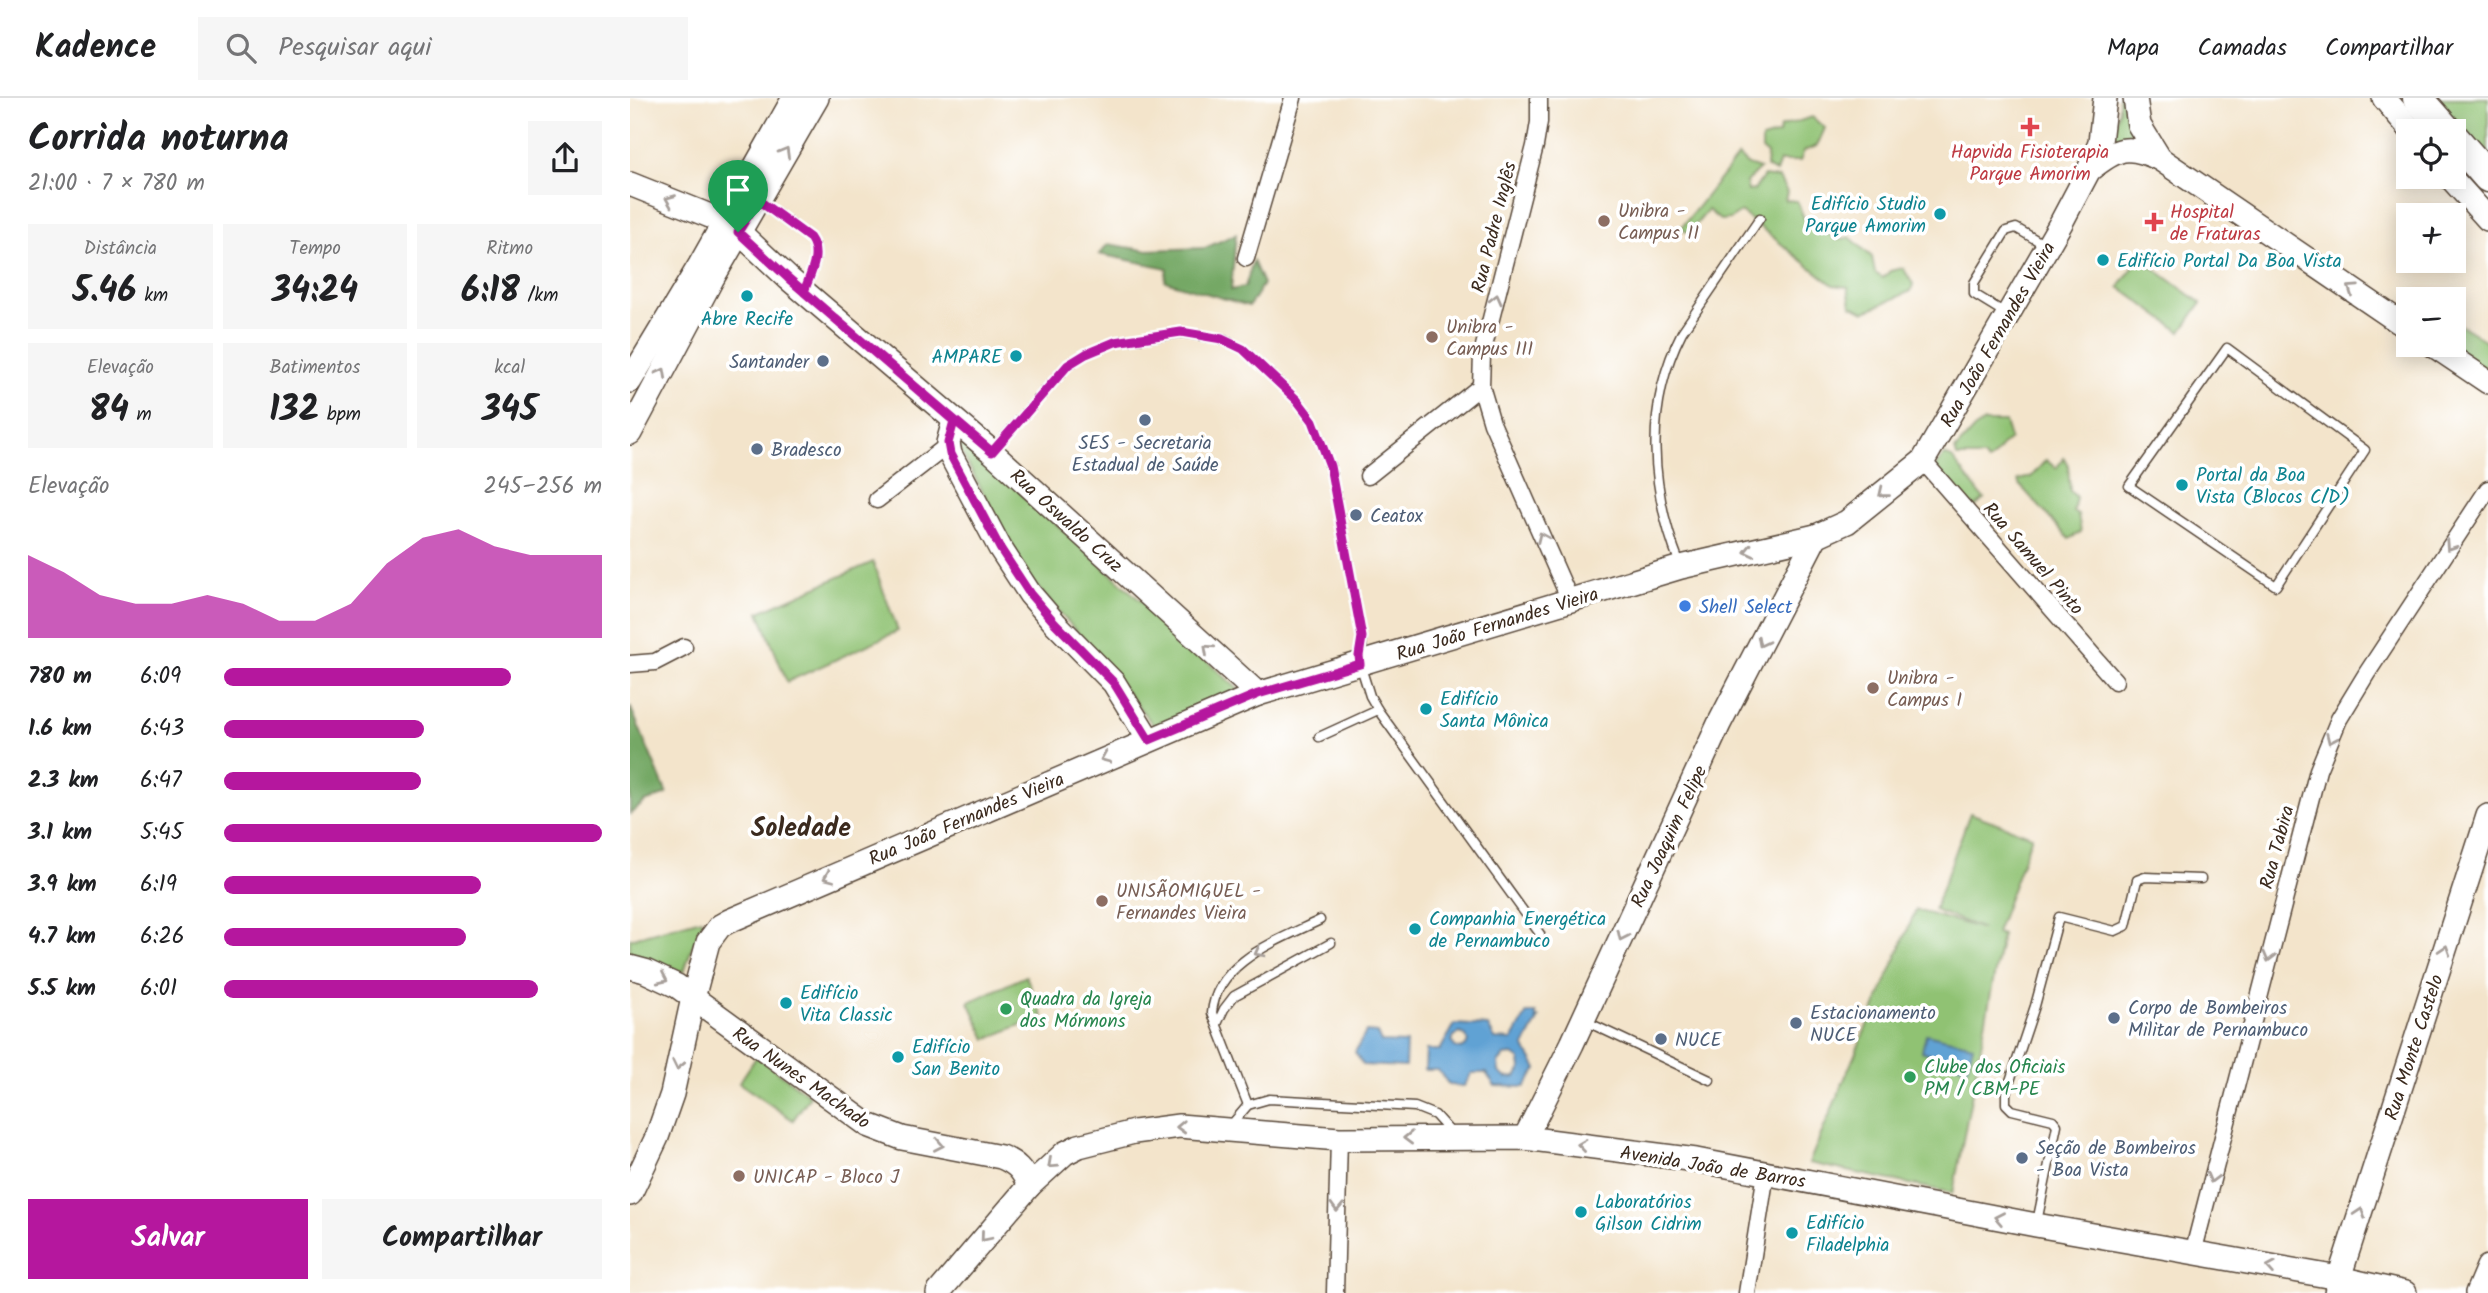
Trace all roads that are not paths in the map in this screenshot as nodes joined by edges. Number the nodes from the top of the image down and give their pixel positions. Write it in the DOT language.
graph roads {
  1 [pos="794,98"];
  2 [pos="817,98"];
  3 [pos="1293,98"];
  4 [pos="1539,98"];
  5 [pos="2105,98"];
  6 [pos="2135,98"];
  7 [pos="2384,98"];
  8 [pos="2412,98"];
  9 [pos="2418,98"];
  10 [pos="2402,119"];
  11 [pos="2421,119"];
  12 [pos="2436,119"];
  13 [pos="2466,152"];
  14 [pos="2160,159"];
  15 [pos="2089,170"];
  16 [pos="2488,177"];
  17 [pos="630,184"];
  18 [pos="2462,189"];
  19 [pos="758,200"];
  20 [pos="1760,218"];
  21 [pos="2488,219"];
  22 [pos="724,224"];
  23 [pos="2047,246"];
  24 [pos="1246,258"];
  25 [pos="804,292"];
  26 [pos="2008,314"];
  27 [pos="2396,319"];
  28 [pos="2451,357"];
  29 [pos="630,381"];
  30 [pos="2488,382"];
  31 [pos="1481,386"];
  32 [pos="954,421"];
  33 [pos="630,433"];
  34 [pos="948,446"];
  35 [pos="992,452"];
  36 [pos="1923,461"];
  37 [pos="1368,476"];
  38 [pos="2488,489"];
  39 [pos="877,500"];
  40 [pos="1816,536"];
  41 [pos="1681,567"];
  42 [pos="2276,586"];
  43 [pos="1570,600"];
  44 [pos="684,647"];
  45 [pos="630,664"];
  46 [pos="1360,664"];
  47 [pos="2115,681"];
  48 [pos="1258,694"];
  49 [pos="1378,710"];
  50 [pos="1319,737"];
  51 [pos="1149,740"];
  52 [pos="2488,816"];
  53 [pos="2201,879"];
  54 [pos="1320,920"];
  55 [pos="1541,934"];
  56 [pos="1331,943"];
  57 [pos="630,967"];
  58 [pos="693,998"];
  59 [pos="1583,1020"];
  60 [pos="1217,1024"];
  61 [pos="1710,1080"];
  62 [pos="1248,1105"];
  63 [pos="1228,1128"];
  64 [pos="1455,1137"];
  65 [pos="1525,1138"];
  66 [pos="1339,1139"];
  67 [pos="1766,1173"];
  68 [pos="1029,1186"];
  69 [pos="630,1194"];
  70 [pos="2036,1225"];
  71 [pos="2193,1253"];
  72 [pos="2488,1267"];
  73 [pos="2337,1286"];
  74 [pos="938,1293"];
  75 [pos="1335,1293"];
  76 [pos="1748,1293"];
  77 [pos="2405,1293"];
  78 [pos="2477,1293"];
  1 -- 22 [label="main road"];
  19 -- 2 [label="main road, one-way"];
  3 -- 24 [label="street"];
  31 -- 4 [label="street, Rua Padre Inglês, one-way"];
  5 -- 15 [label="main road, Rua João Fernandes Vieira"];
  6 -- 14 [label="main road"];
  7 -- 10 [label="main road"];
  8 -- 11 [label="highway"];
  9 -- 12 [label="highway"];
  13 -- 16 [label="highway"];
  14 -- 15 [label="main road"];
  27 -- 14 [label="main road, one-way"];
  15 -- 23 [label="main road, Rua João Fernandes Vieira"];
  22 -- 17 [label="main road, one-way"];
  18 -- 21 [label="main road"];
  19 -- 22 [label="main road"];
  19 -- 25 [label="lane"];
  20 -- 41 [label="lane"];
  22 -- 25 [label="main road, Rua Oswaldo Cruz"];
  22 -- 29 [label="main road"];
  33 -- 22 [label="main road, one-way"];
  23 -- 26 [label="main road, Rua João Fernandes Vieira"];
  23 -- 26 [label="lane"];
  25 -- 32 [label="main road, Rua Oswaldo Cruz"];
  26 -- 36 [label="main road, Rua João Fernandes Vieira"];
  28 -- 30 [label="main road"];
  31 -- 37 [label="street"];
  43 -- 31 [label="street, Rua Padre Inglês, one-way"];
  32 -- 34 [label="main road"];
  32 -- 35 [label="main road, Rua Oswaldo Cruz"];
  34 -- 39 [label="street"];
  34 -- 51 [label="main road"];
  35 -- 46 [label="lane"];
  48 -- 35 [label="main road, Rua Oswaldo Cruz, one-way"];
  36 -- 40 [label="main road, Rua João Fernandes Vieira, one-way"];
  36 -- 47 [label="street, Rua Samuel Pinto"];
  38 -- 71 [label="street, Rua Tabira, one-way"];
  40 -- 41 [label="main road, Rua João Fernandes Vieira, one-way"];
  40 -- 59 [label="main road, Rua Joaquim Felipe, one-way"];
  41 -- 43 [label="main road, Rua João Fernandes Vieira"];
  42 -- 42 [label="lane"];
  43 -- 46 [label="main road, Rua João Fernandes Vieira"];
  44 -- 45 [label="street"];
  46 -- 48 [label="main road, Rua João Fernandes Vieira"];
  46 -- 49 [label="lane"];
  48 -- 51 [label="main road, Rua João Fernandes Vieira"];
  49 -- 50 [label="lane"];
  49 -- 55 [label="lane"];
  51 -- 58 [label="main road, Rua João Fernandes Vieira, one-way"];
  73 -- 52 [label="main road, Rua Monte Castelo, one-way"];
  53 -- 70 [label="lane"];
  54 -- 60 [label="lane, one-way"];
  56 -- 60 [label="lane"];
  57 -- 58 [label="main road, Rua Nunes Machado, one-way"];
  58 -- 68 [label="main road, Rua Nunes Machado, one-way"];
  58 -- 69 [label="main road, Rua João Fernandes Vieira, one-way"];
  59 -- 61 [label="lane"];
  59 -- 65 [label="main road, Rua Joaquim Felipe"];
  60 -- 62 [label="lane"];
  62 -- 63 [label="lane"];
  62 -- 64 [label="lane"];
  63 -- 66 [label="main road, Avenida João de Barros"];
  63 -- 68 [label="main road, Avenida João de Barros, one-way"];
  64 -- 65 [label="main road, Avenida João de Barros"];
  64 -- 66 [label="main road, Avenida João de Barros, one-way"];
  67 -- 65 [label="main road, Avenida João de Barros, one-way"];
  66 -- 75 [label="street, one-way"];
  70 -- 67 [label="main road, Avenida João de Barros, one-way"];
  67 -- 76 [label="street"];
  68 -- 74 [label="main road, Avenida João de Barros, one-way"];
  70 -- 71 [label="main road, Avenida João de Barros"];
  73 -- 71 [label="main road, Avenida João de Barros, one-way"];
  72 -- 78 [label="main road"];
  73 -- 77 [label="main road, Avenida João de Barros"];
}
